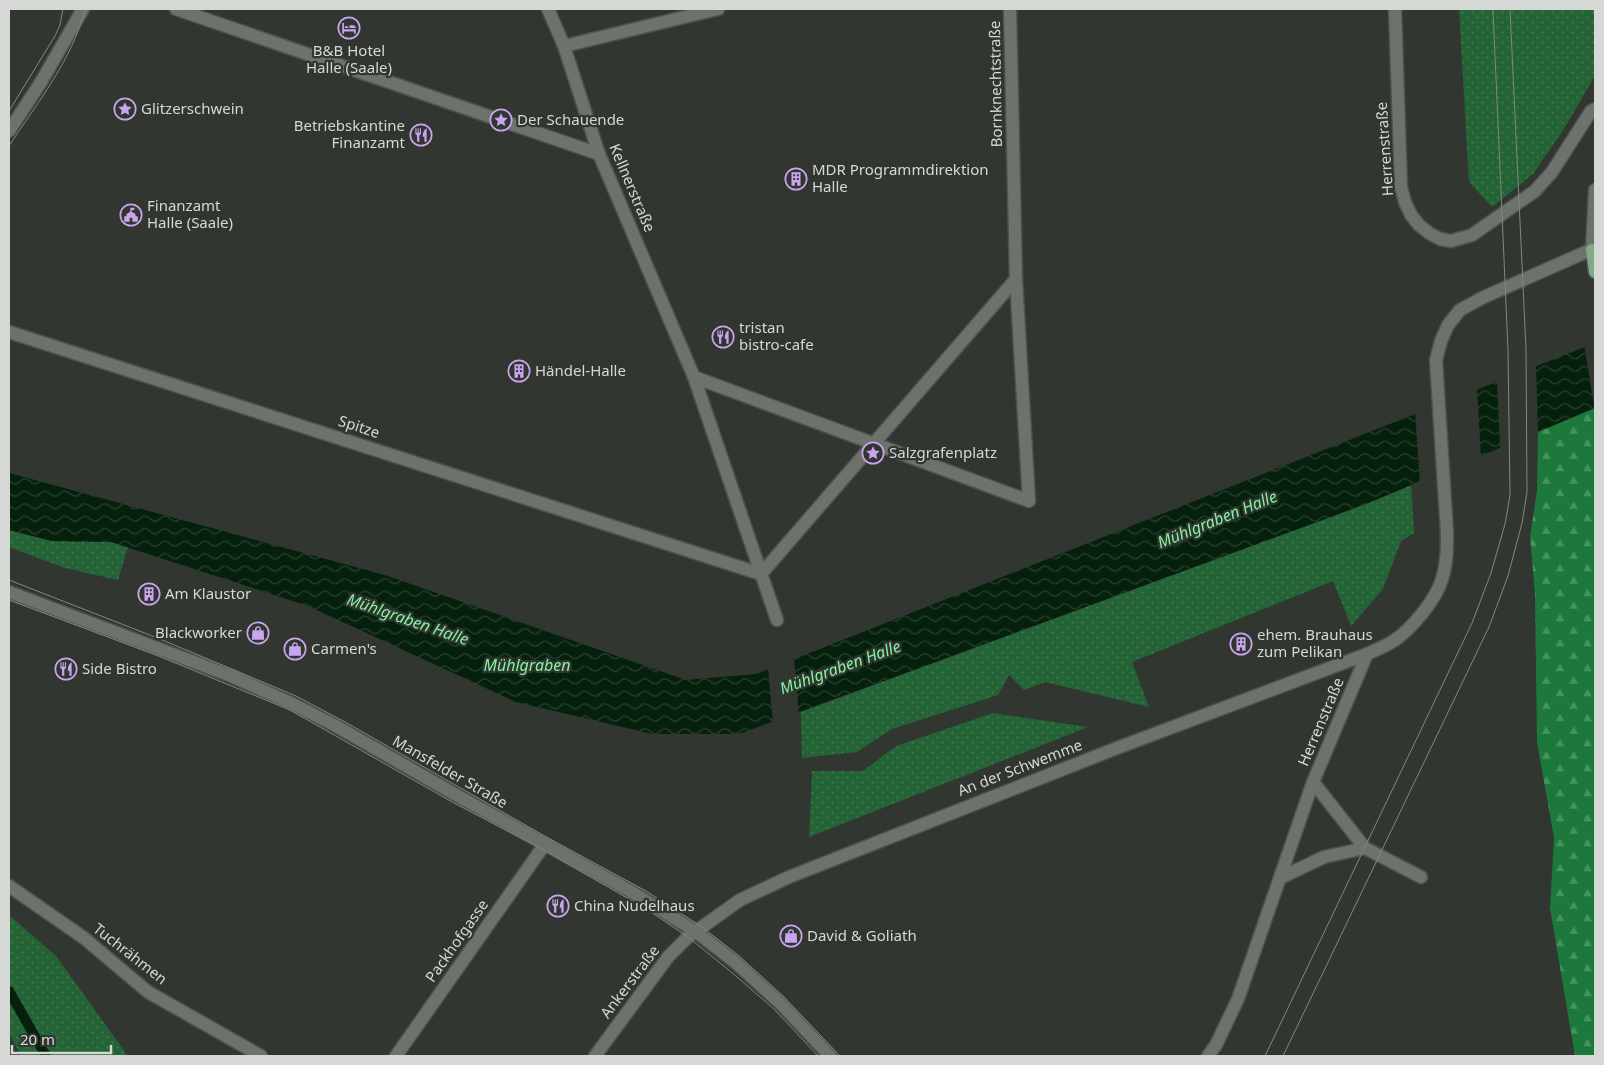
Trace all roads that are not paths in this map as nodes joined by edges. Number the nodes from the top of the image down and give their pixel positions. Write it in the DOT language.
graph roads {
  1 [pos="83,9"];
  2 [pos="176,9"];
  3 [pos="548,9"];
  4 [pos="718,9"];
  5 [pos="1010,9"];
  6 [pos="1395,9"];
  7 [pos="564,46"];
  8 [pos="1595,109"];
  9 [pos="9,131"];
  10 [pos="599,154"];
  11 [pos="1595,190"];
  12 [pos="1593,249"];
  13 [pos="1595,272"];
  14 [pos="1016,279"];
  15 [pos="9,332"];
  16 [pos="694,377"];
  17 [pos="874,444"];
  18 [pos="761,574"];
  19 [pos="9,592"];
  20 [pos="777,620"];
  21 [pos="1367,654"];
  22 [pos="1314,782"];
  23 [pos="545,844"];
  24 [pos="1364,848"];
  25 [pos="1421,877"];
  26 [pos="1280,878"];
  27 [pos="9,886"];
  28 [pos="695,931"];
  29 [pos="260,1056"];
  30 [pos="396,1056"];
  31 [pos="595,1056"];
  32 [pos="830,1056"];
  33 [pos="1208,1056"];
  1 -- 9 [label="street"];
  2 -- 10 [label="street"];
  3 -- 7 [label="street, Kellnerstraße"];
  4 -- 7 [label="street"];
  5 -- 14 [label="street, Bornknechtstraße"];
  6 -- 8 [label="street, Herrenstraße"];
  7 -- 10 [label="street, Kellnerstraße"];
  10 -- 16 [label="street, Kellnerstraße"];
  11 -- 12 [label="street"];
  12 -- 13 [label="main road"];
  12 -- 21 [label="street"];
  14 -- 17 [label="street"];
  14 -- 17 [label="street"];
  15 -- 18 [label="street, Spitze"];
  16 -- 17 [label="street"];
  16 -- 18 [label="street"];
  17 -- 18 [label="street"];
  18 -- 20 [label="street"];
  19 -- 23 [label="street, Mansfelder Straße"];
  21 -- 22 [label="street, Herrenstraße"];
  21 -- 28 [label="street, An der Schwemme"];
  22 -- 24 [label="street"];
  22 -- 26 [label="street, Herrenstraße"];
  23 -- 28 [label="street, Mansfelder Straße"];
  23 -- 30 [label="street, Packhofgasse"];
  24 -- 25 [label="street"];
  24 -- 26 [label="street"];
  26 -- 33 [label="street, Herrenstraße"];
  27 -- 29 [label="street, Tuchrähmen"];
  28 -- 31 [label="street, Ankerstraße"];
  28 -- 32 [label="street, Mansfelder Straße"];
}
